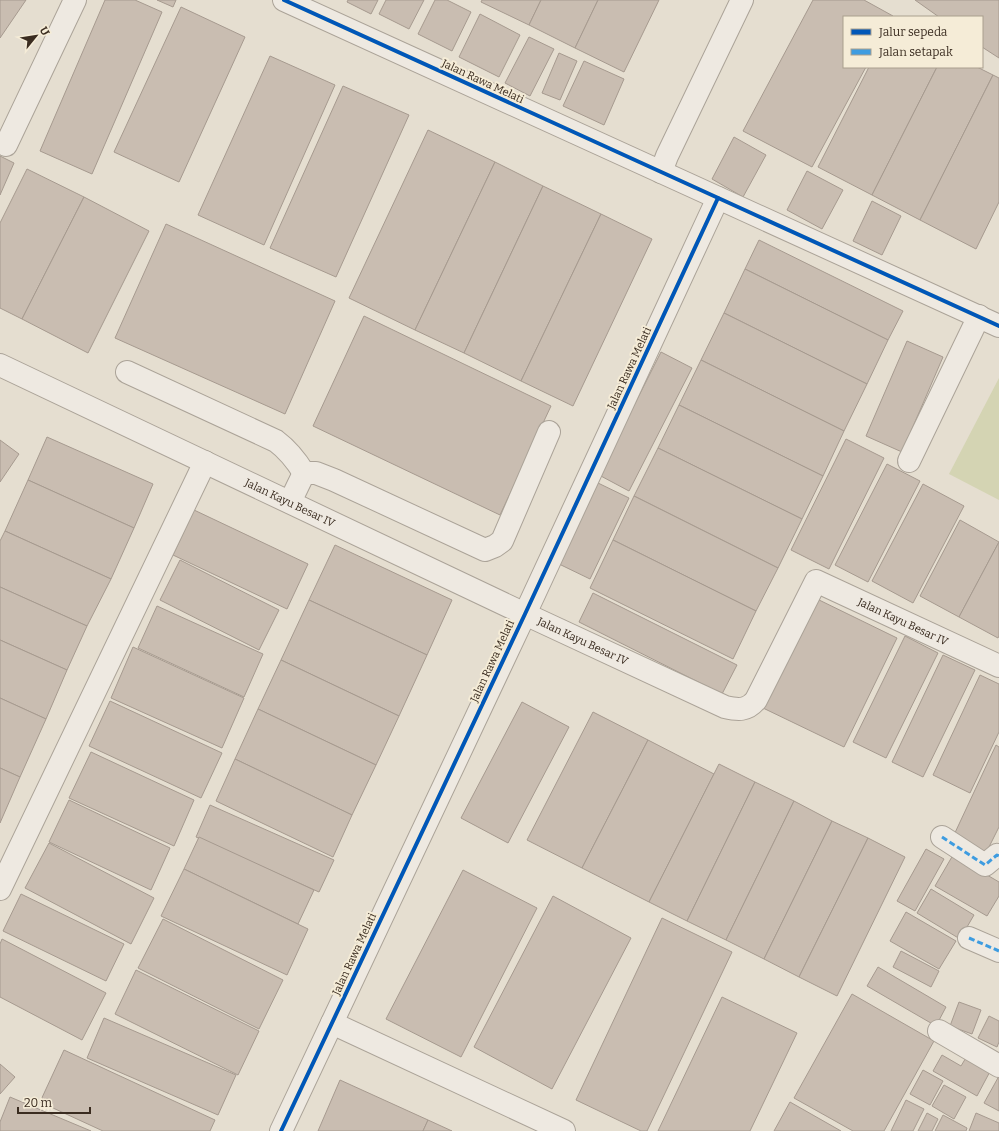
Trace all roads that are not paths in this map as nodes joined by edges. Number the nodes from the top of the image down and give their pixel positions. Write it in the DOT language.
graph roads {
  1 [pos="75,0"];
  2 [pos="284,0"];
  3 [pos="742,0"];
  4 [pos="324,8"];
  5 [pos="6,145"];
  6 [pos="661,172"];
  7 [pos="718,198"];
  8 [pos="979,316"];
  9 [pos="999,326"];
  10 [pos="0,365"];
  11 [pos="127,372"];
  12 [pos="549,432"];
  13 [pos="909,461"];
  14 [pos="205,462"];
  15 [pos="304,473"];
  16 [pos="290,502"];
  17 [pos="525,614"];
  18 [pos="999,666"];
  19 [pos="942,837"];
  20 [pos="999,856"];
  21 [pos="0,889"];
  22 [pos="969,938"];
  23 [pos="999,951"];
  24 [pos="332,1023"];
  25 [pos="939,1031"];
  26 [pos="999,1066"];
  27 [pos="281,1131"];
  28 [pos="564,1131"];
  1 -- 5 [label="street"];
  2 -- 4 [label="street, Jalan Rawa Melati"];
  3 -- 6 [label="street"];
  4 -- 6 [label="street, Jalan Rawa Melati"];
  6 -- 7 [label="street, Jalan Rawa Melati"];
  7 -- 8 [label="street, Jalan Rawa Melati"];
  7 -- 17 [label="street, Jalan Rawa Melati"];
  8 -- 9 [label="street, Jalan Rawa Melati"];
  8 -- 13 [label="street"];
  10 -- 14 [label="street, Jalan Kayu Besar IV"];
  11 -- 15 [label="street"];
  12 -- 15 [label="street"];
  14 -- 16 [label="street, Jalan Kayu Besar IV"];
  14 -- 21 [label="street"];
  15 -- 16 [label="street"];
  16 -- 17 [label="street, Jalan Kayu Besar IV"];
  17 -- 18 [label="street, Jalan Kayu Besar IV"];
  17 -- 24 [label="street, Jalan Rawa Melati"];
  19 -- 20 [label="street"];
  22 -- 23 [label="street"];
  24 -- 27 [label="street, Jalan Rawa Melati"];
  24 -- 28 [label="street"];
  25 -- 26 [label="street"];
}
